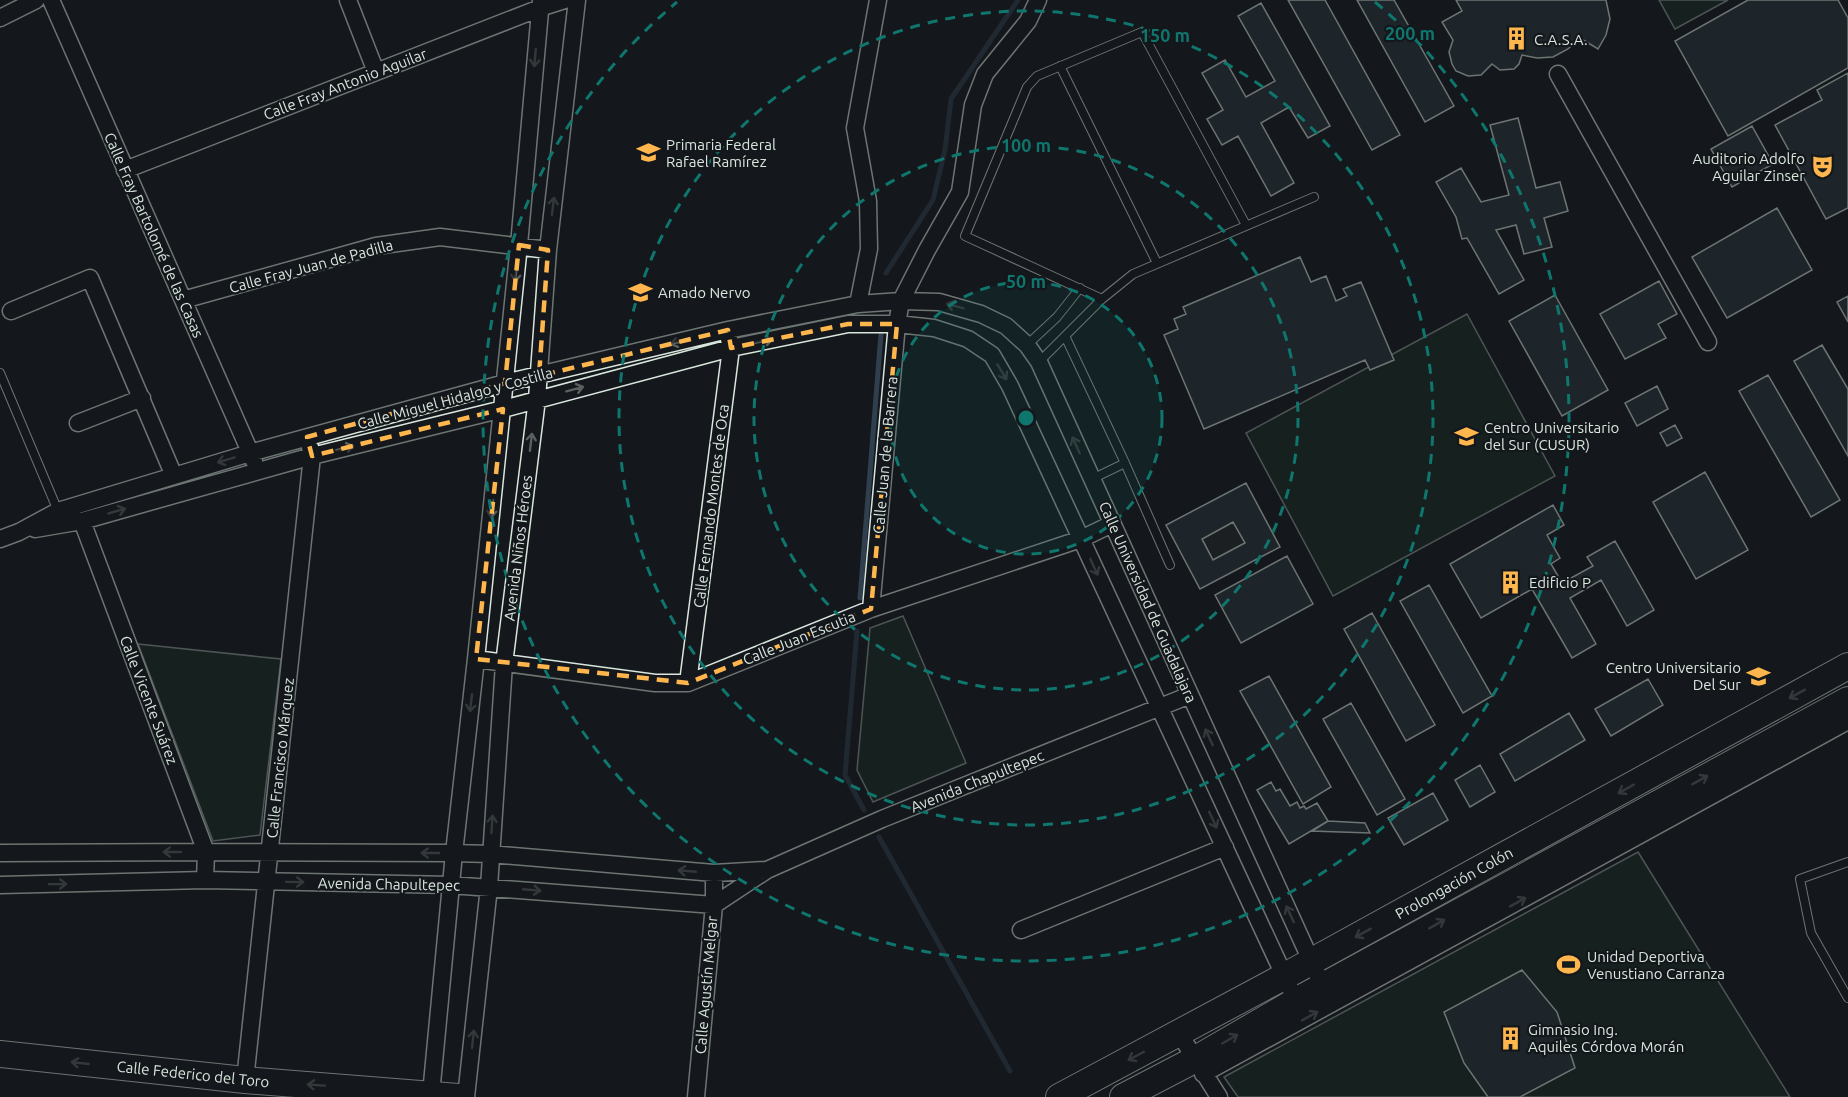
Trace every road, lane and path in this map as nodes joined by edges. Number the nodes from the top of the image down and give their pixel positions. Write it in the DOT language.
graph roads {
  1 [pos="36,0"];
  2 [pos="51,0"];
  3 [pos="348,0"];
  4 [pos="565,0"];
  5 [pos="577,0"];
  6 [pos="878,0"];
  7 [pos="1038,0"];
  8 [pos="540,4"];
  9 [pos="0,18"];
  10 [pos="1060,66"];
  11 [pos="376,72"];
  12 [pos="1558,74"];
  13 [pos="125,170"];
  14 [pos="1314,196"];
  15 [pos="1246,225"];
  16 [pos="519,245"];
  17 [pos="548,250"];
  18 [pos="1157,263"];
  19 [pos="1080,288"];
  20 [pos="1102,298"];
  21 [pos="183,300"];
  22 [pos="901,301"];
  23 [pos="858,304"];
  24 [pos="11,311"];
  25 [pos="897,324"];
  26 [pos="728,330"];
  27 [pos="1065,336"];
  28 [pos="1708,342"];
  29 [pos="1027,345"];
  30 [pos="731,348"];
  31 [pos="1039,362"];
  32 [pos="0,373"];
  33 [pos="538,376"];
  34 [pos="504,383"];
  35 [pos="142,398"];
  36 [pos="537,399"];
  37 [pos="503,409"];
  38 [pos="78,423"];
  39 [pos="307,437"];
  40 [pos="250,453"];
  41 [pos="312,456"];
  42 [pos="1125,463"];
  43 [pos="258,471"];
  44 [pos="174,476"];
  45 [pos="1092,479"];
  46 [pos="58,511"];
  47 [pos="82,520"];
  48 [pos="1112,524"];
  49 [pos="19,532"];
  50 [pos="0,539"];
  51 [pos="1081,539"];
  52 [pos="1170,565"];
  53 [pos="871,609"];
  54 [pos="476,659"];
  55 [pos="504,664"];
  56 [pos="1848,666"];
  57 [pos="688,683"];
  58 [pos="1190,695"];
  59 [pos="1848,700"];
  60 [pos="1161,707"];
  61 [pos="1848,721"];
  62 [pos="1225,847"];
  63 [pos="206,852"];
  64 [pos="0,854"];
  65 [pos="270,854"];
  66 [pos="454,854"];
  67 [pos="490,854"];
  68 [pos="1848,862"];
  69 [pos="766,870"];
  70 [pos="714,873"];
  71 [pos="205,880"];
  72 [pos="267,881"];
  73 [pos="0,885"];
  74 [pos="451,885"];
  75 [pos="489,887"];
  76 [pos="714,905"];
  77 [pos="1021,930"];
  78 [pos="1312,962"];
  79 [pos="1285,976"];
  80 [pos="1323,987"];
  81 [pos="1848,998"];
  82 [pos="1296,1001"];
  83 [pos="1179,1033"];
  84 [pos="0,1054"];
  85 [pos="1199,1067"];
  86 [pos="245,1080"];
  87 [pos="431,1094"];
  88 [pos="458,1097"];
  89 [pos="466,1097"];
  90 [pos="696,1097"];
  91 [pos="1059,1097"];
  92 [pos="1123,1097"];
  93 [pos="1219,1097"];
  1 -- 9 [label="street"];
  2 -- 13 [label="street, Calle Fray Bartolomé de las Casas"];
  3 -- 11 [label="street"];
  4 -- 8 [label="street, Calle Fray Antonio Aguilar"];
  17 -- 5 [label="street, Avenida Niños Héroes, one-way"];
  6 -- 23 [label="street"];
  7 -- 22 [label="street, Calle Juan de la Barrera"];
  8 -- 11 [label="street, Calle Fray Antonio Aguilar"];
  8 -- 16 [label="street, Avenida Niños Héroes, one-way"];
  10 -- 15 [label="lane"];
  10 -- 18 [label="lane"];
  10 -- 19 [label="lane"];
  11 -- 13 [label="street, Calle Fray Antonio Aguilar"];
  12 -- 28 [label="street"];
  13 -- 21 [label="street, Calle Fray Bartolomé de las Casas"];
  14 -- 15 [label="lane"];
  15 -- 18 [label="lane"];
  16 -- 17 [label="street, Calle Fray Juan de Padilla"];
  16 -- 21 [label="street, Calle Fray Juan de Padilla"];
  16 -- 34 [label="street, Avenida Niños Héroes, one-way"];
  17 -- 33 [label="street, Avenida Niños Héroes"];
  18 -- 20 [label="lane"];
  19 -- 20 [label="lane"];
  19 -- 29 [label="lane"];
  20 -- 27 [label="lane"];
  21 -- 40 [label="street, Calle Fray Bartolomé de las Casas"];
  22 -- 23 [label="street, Calle Miguel Hidalgo y Costilla"];
  22 -- 25 [label="street, Calle Juan de la Barrera"];
  29 -- 22 [label="street, Calle Universidad de Guadalajara, one-way"];
  23 -- 26 [label="street, Calle Miguel Hidalgo y Costilla"];
  24 -- 35 [label="street"];
  30 -- 25 [label="street, Calle Miguel Hidalgo y Costilla, one-way"];
  25 -- 51 [label="street, Calle Universidad de Guadalajara, one-way"];
  25 -- 53 [label="street, Calle Juan de la Barrera"];
  26 -- 30 [label="street, Calle Fernando Montes de Oca"];
  26 -- 33 [label="street, Calle Miguel Hidalgo y Costilla, one-way"];
  27 -- 31 [label="lane"];
  27 -- 42 [label="lane"];
  29 -- 31 [label="street, Calle Universidad de Guadalajara"];
  36 -- 30 [label="street, Calle Miguel Hidalgo y Costilla, one-way"];
  30 -- 57 [label="street, Calle Fernando Montes de Oca"];
  45 -- 31 [label="street, Calle Universidad de Guadalajara, one-way"];
  32 -- 46 [label="lane"];
  33 -- 34 [label="street, Calle Miguel Hidalgo y Costilla"];
  33 -- 36 [label="street, Avenida Niños Héroes"];
  34 -- 37 [label="street, Avenida Niños Héroes"];
  34 -- 39 [label="street, Calle Miguel Hidalgo y Costilla"];
  35 -- 38 [label="street"];
  35 -- 44 [label="street"];
  36 -- 37 [label="street, Calle Miguel Hidalgo y Costilla"];
  55 -- 36 [label="street, Avenida Niños Héroes, one-way"];
  41 -- 37 [label="street, Calle Miguel Hidalgo y Costilla, one-way"];
  37 -- 54 [label="street, Avenida Niños Héroes, one-way"];
  39 -- 40 [label="street, Calle Miguel Hidalgo y Costilla"];
  39 -- 41 [label="street, Calle Francisco Márquez"];
  40 -- 43 [label="street, Calle Fray Bartolomé de las Casas"];
  40 -- 44 [label="street, Calle Miguel Hidalgo y Costilla, one-way"];
  41 -- 43 [label="street, Calle Miguel Hidalgo y Costilla"];
  41 -- 65 [label="street, Calle Francisco Márquez"];
  42 -- 45 [label="lane"];
  42 -- 52 [label="lane"];
  47 -- 43 [label="street, Calle Miguel Hidalgo y Costilla, one-way"];
  44 -- 46 [label="street, Calle Miguel Hidalgo y Costilla"];
  45 -- 48 [label="street, Calle Universidad de Guadalajara"];
  46 -- 47 [label="street"];
  46 -- 49 [label="street, Calle Miguel Hidalgo y Costilla"];
  47 -- 49 [label="street, Calle Miguel Hidalgo y Costilla"];
  47 -- 63 [label="street, Calle Vicente Suárez"];
  48 -- 51 [label="street, Calle Juan Escutia"];
  48 -- 58 [label="street, Calle Universidad de Guadalajara"];
  49 -- 50 [label="street, Calle Miguel Hidalgo y Costilla"];
  51 -- 53 [label="street, Calle Juan Escutia"];
  51 -- 60 [label="street, Calle Universidad de Guadalajara, one-way"];
  53 -- 57 [label="street, Calle Juan Escutia"];
  54 -- 55 [label="street, Calle Juan Escutia"];
  54 -- 66 [label="street, Avenida Niños Héroes, one-way"];
  55 -- 57 [label="street, Calle Juan Escutia"];
  67 -- 55 [label="street, Avenida Niños Héroes, one-way"];
  56 -- 78 [label="main road, Prolongación Colón, one-way"];
  58 -- 60 [label="street, Avenida Chapultepec"];
  78 -- 58 [label="street, Calle Universidad de Guadalajara, one-way"];
  80 -- 59 [label="main road, Prolongación Colón, one-way"];
  60 -- 62 [label="street, Calle Universidad de Guadalajara, one-way"];
  60 -- 69 [label="street, Avenida Chapultepec"];
  85 -- 61 [label="street, Prolongación Colón, one-way"];
  62 -- 77 [label="street"];
  62 -- 79 [label="street, Calle Universidad de Guadalajara"];
  63 -- 64 [label="street, Avenida Chapultepec, one-way"];
  63 -- 65 [label="street, Avenida Chapultepec"];
  63 -- 71 [label="street, Calle Vicente Suárez"];
  66 -- 65 [label="street, Avenida Chapultepec, one-way"];
  65 -- 72 [label="street, Calle Francisco Márquez"];
  66 -- 67 [label="street, Avenida Chapultepec"];
  66 -- 74 [label="street, Avenida Niños Héroes"];
  70 -- 67 [label="street, Avenida Chapultepec, one-way"];
  67 -- 75 [label="street, Avenida Niños Héroes"];
  68 -- 81 [label="lane"];
  69 -- 70 [label="street, Avenida Chapultepec"];
  69 -- 76 [label="street, Avenida Chapultepec"];
  70 -- 76 [label="street, Calle Agustín Melgar"];
  71 -- 72 [label="street, Avenida Chapultepec"];
  73 -- 71 [label="street, Avenida Chapultepec, one-way"];
  72 -- 74 [label="street, Avenida Chapultepec, one-way"];
  72 -- 86 [label="street, Calle Francisco Márquez"];
  74 -- 75 [label="street, Avenida Chapultepec"];
  74 -- 87 [label="street, Avenida Niños Héroes"];
  75 -- 76 [label="street, Avenida Chapultepec, one-way"];
  89 -- 75 [label="street, Avenida Niños Héroes, one-way"];
  76 -- 90 [label="street, Calle Agustín Melgar"];
  78 -- 79 [label="main road, Prolongación Colón"];
  78 -- 80 [label="street, Calle Universidad de Guadalajara"];
  79 -- 82 [label="street, Calle Universidad de Guadalajara"];
  79 -- 83 [label="main road, Prolongación Colón"];
  80 -- 82 [label="main road, Prolongación Colón"];
  85 -- 82 [label="main road, Prolongación Colón, one-way"];
  83 -- 85 [label="street"];
  83 -- 91 [label="main road, Prolongación Colón, one-way"];
  86 -- 84 [label="main road, Calle Federico del Toro, one-way"];
  85 -- 92 [label="main road, Prolongación Colón"];
  85 -- 93 [label="street"];
  87 -- 86 [label="main road, Calle Federico del Toro, one-way"];
  87 -- 88 [label="main road, Calle Federico del Toro"];
}
